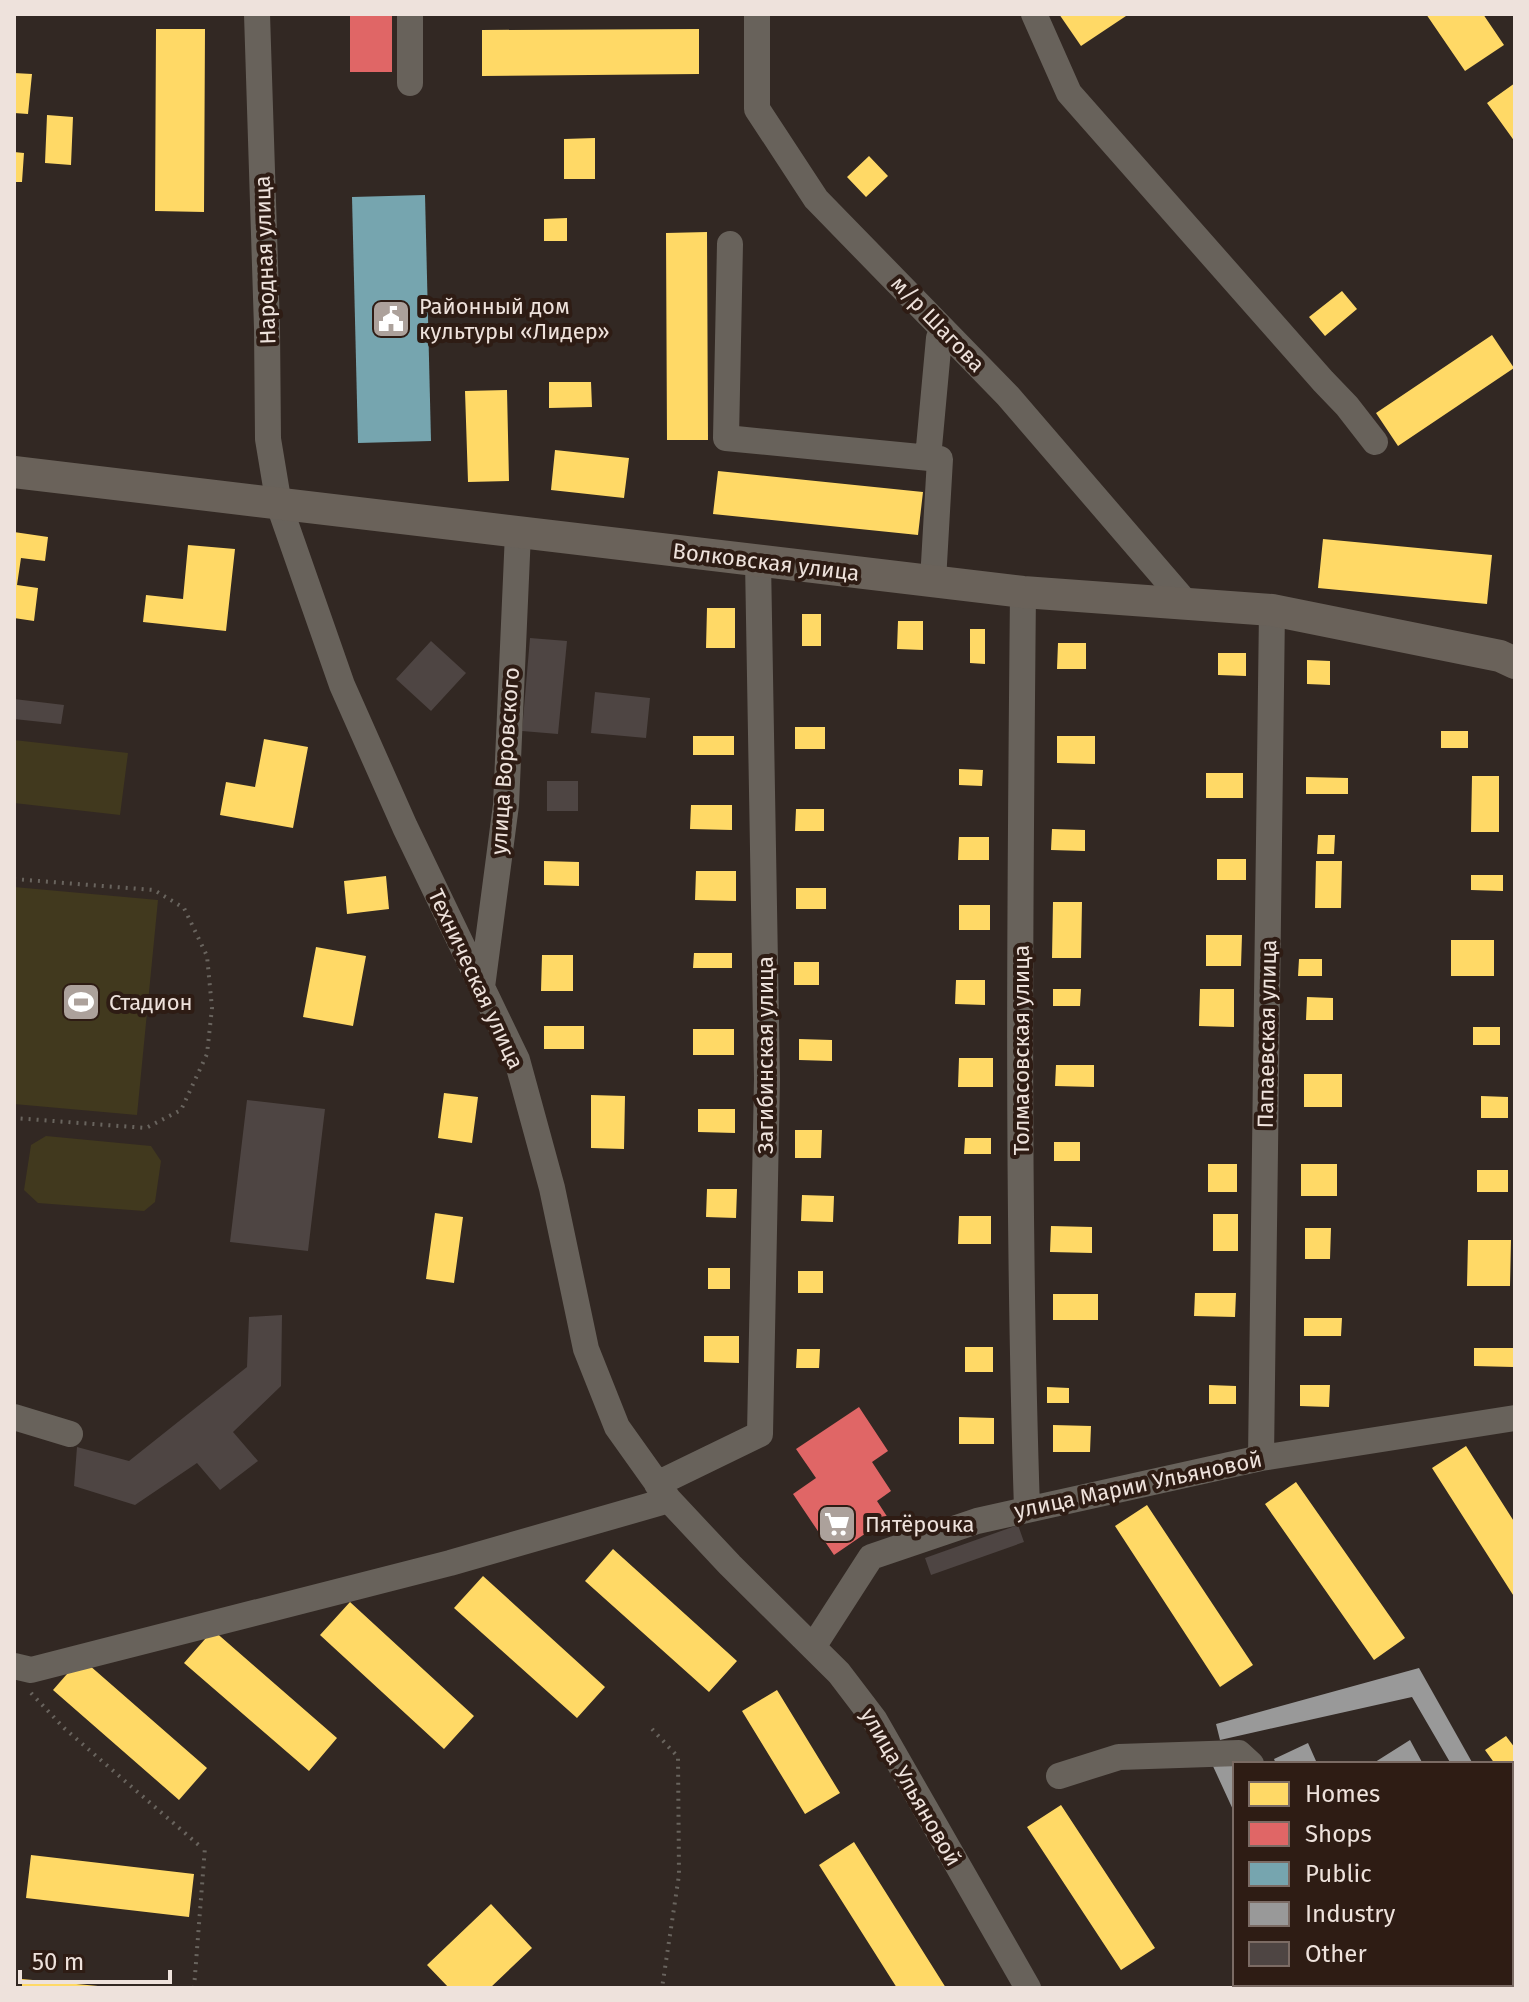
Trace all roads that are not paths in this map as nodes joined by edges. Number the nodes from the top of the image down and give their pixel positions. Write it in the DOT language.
graph roads {
  1 [pos="257,14"];
  2 [pos="410,14"];
  3 [pos="757,14"];
  4 [pos="1034,14"];
  5 [pos="410,83"];
  6 [pos="730,244"];
  7 [pos="939,338"];
  8 [pos="1375,442"];
  9 [pos="928,458"];
  10 [pos="14,472"];
  11 [pos="279,505"];
  12 [pos="518,533"];
  13 [pos="758,561"];
  14 [pos="933,581"];
  15 [pos="1023,592"];
  16 [pos="1188,605"];
  17 [pos="1272,610"];
  18 [pos="1515,663"];
  19 [pos="482,987"];
  20 [pos="14,1417"];
  21 [pos="1515,1418"];
  22 [pos="70,1434"];
  23 [pos="1261,1458"];
  24 [pos="663,1492"];
  25 [pos="1027,1509"];
  26 [pos="813,1647"];
  27 [pos="19,1676"];
  28 [pos="1249,1762"];
  29 [pos="1059,1776"];
  30 [pos="1028,1988"];
  1 -- 11 [label="street, Народная улица"];
  2 -- 5 [label="street"];
  3 -- 16 [label="street, м/р Шагова"];
  4 -- 8 [label="street"];
  6 -- 9 [label="street"];
  7 -- 9 [label="street"];
  9 -- 14 [label="street"];
  10 -- 11 [label="main road, Волковская улица"];
  11 -- 12 [label="main road, Волковская улица"];
  11 -- 19 [label="street, Техническая улица"];
  12 -- 13 [label="main road, Волковская улица"];
  12 -- 19 [label="street, улица Воровского"];
  13 -- 14 [label="main road, Волковская улица"];
  13 -- 24 [label="street, Загибинская улица"];
  14 -- 15 [label="main road, Волковская улица"];
  15 -- 16 [label="main road, Волковская улица"];
  15 -- 25 [label="street, Толмасовская улица"];
  16 -- 17 [label="main road, Волковская улица"];
  17 -- 18 [label="main road, Волковская улица"];
  17 -- 23 [label="street, Папаевская улица"];
  19 -- 24 [label="street, Техническая улица"];
  20 -- 22 [label="street"];
  21 -- 23 [label="street, улица Марии Ульяновой"];
  23 -- 25 [label="street, улица Марии Ульяновой"];
  24 -- 26 [label="street, улица Ульяновой"];
  24 -- 27 [label="street"];
  25 -- 26 [label="street, улица Марии Ульяновой"];
  26 -- 30 [label="street, улица Ульяновой"];
  28 -- 29 [label="street"];
}
